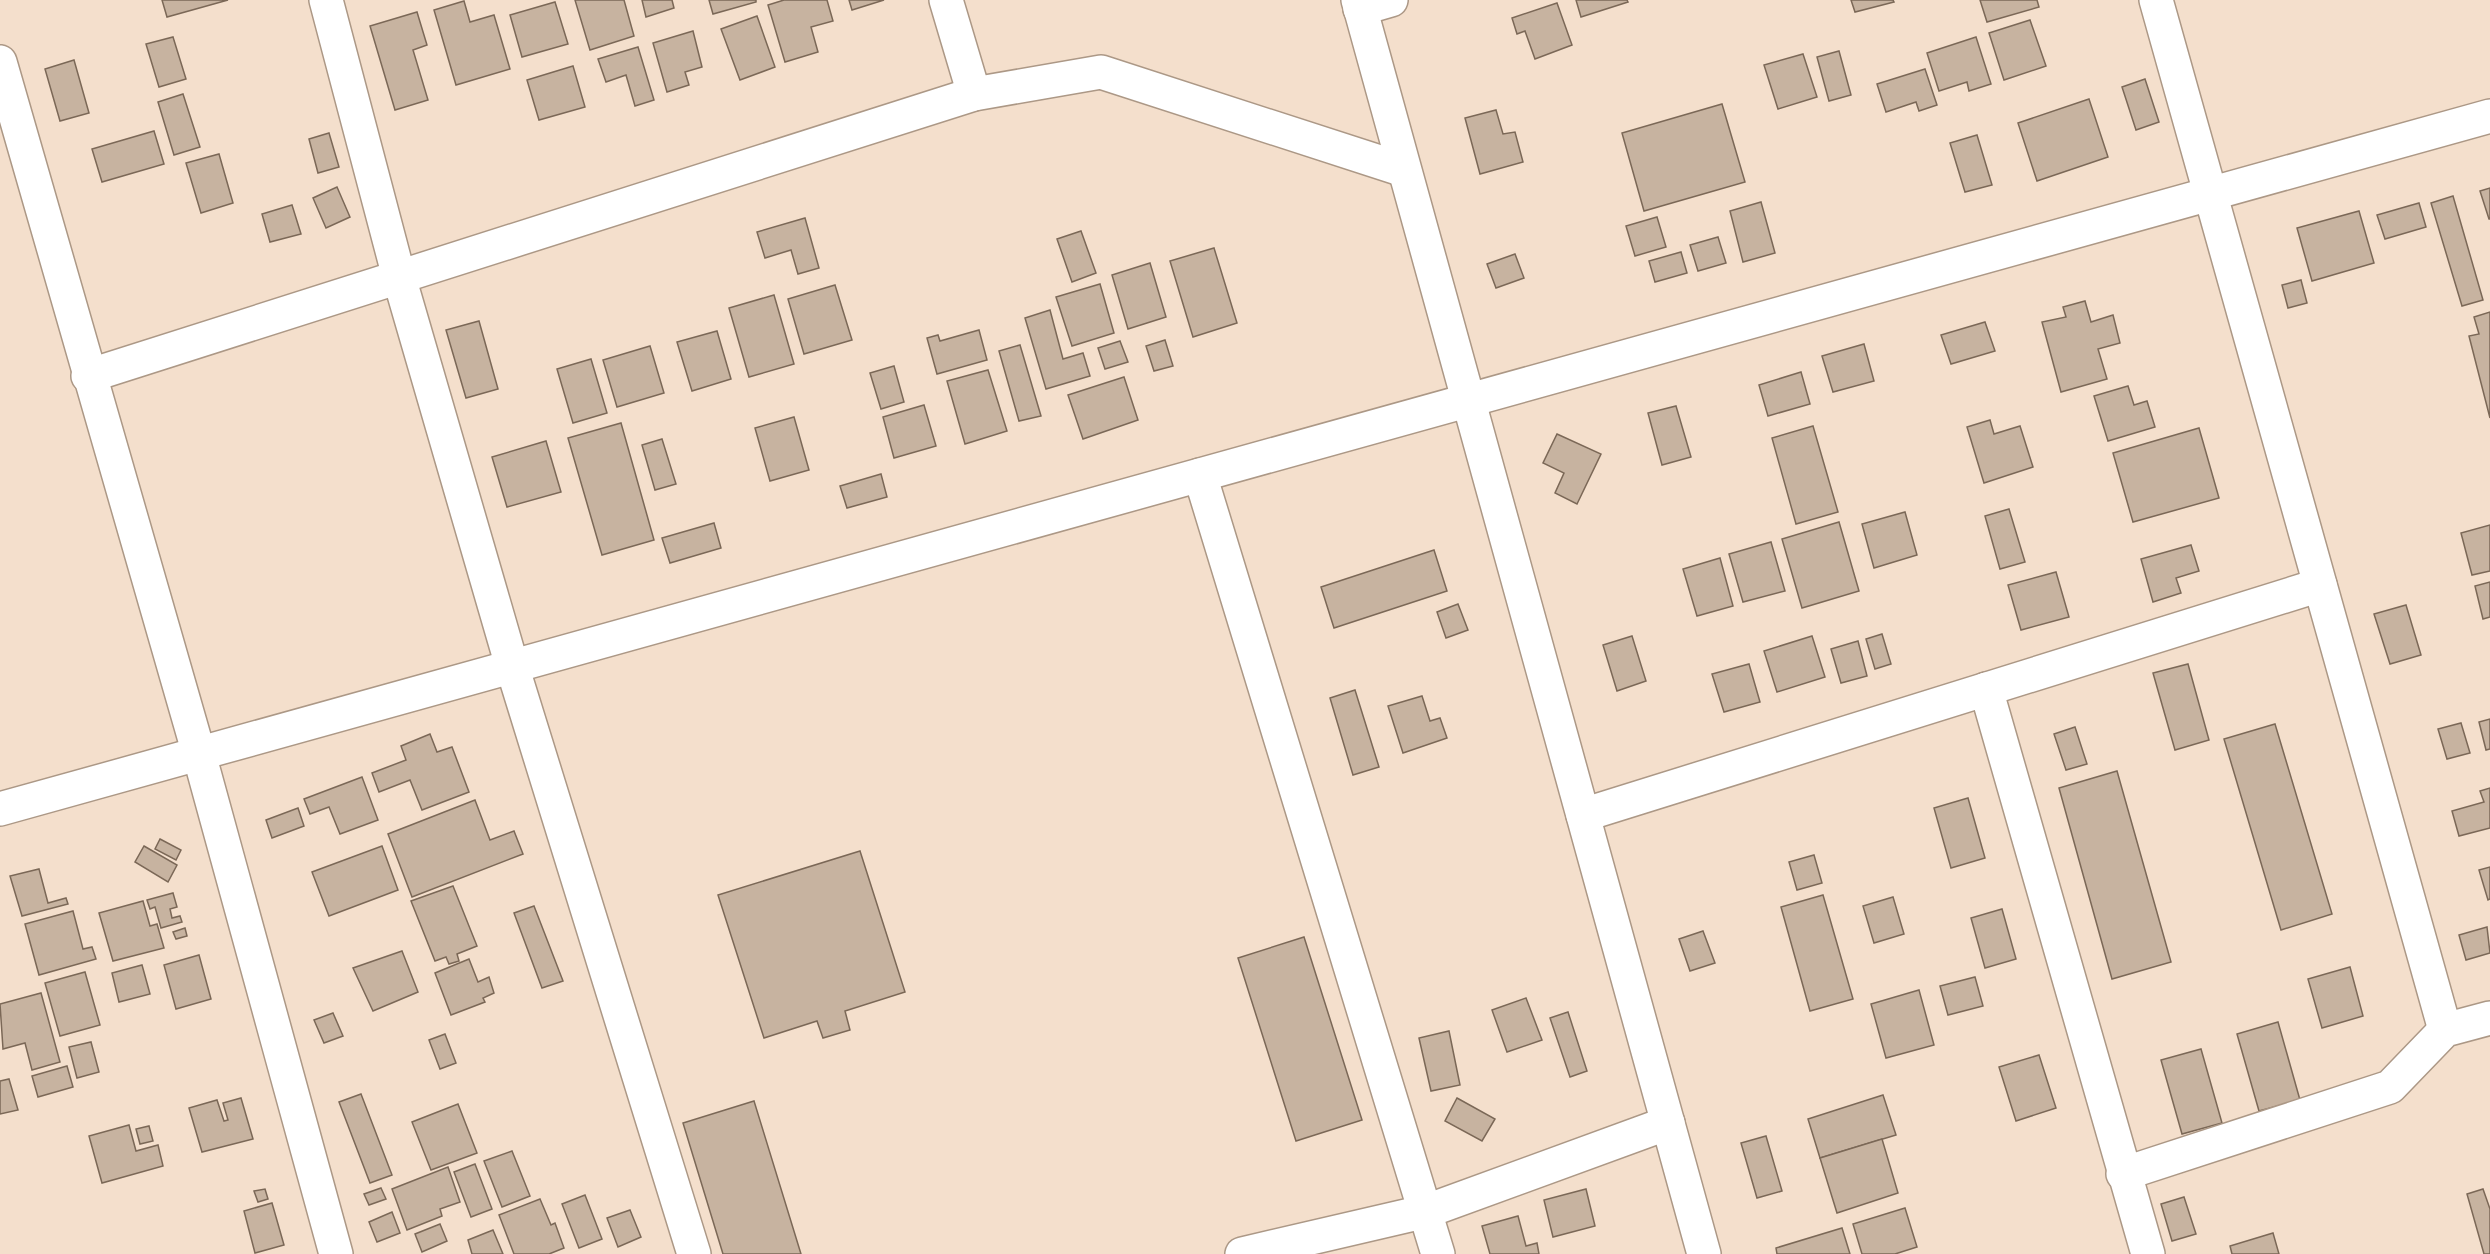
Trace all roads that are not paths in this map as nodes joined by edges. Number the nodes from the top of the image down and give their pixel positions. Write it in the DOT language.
graph roads {
  1 [pos="326,0"];
  2 [pos="946,0"];
  3 [pos="1391,0"];
  4 [pos="2156,0"];
  5 [pos="1359,5"];
  6 [pos="0,62"];
  7 [pos="974,94"];
  8 [pos="2490,116"];
  9 [pos="1404,170"];
  10 [pos="2211,193"];
  11 [pos="399,277"];
  12 [pos="88,376"];
  13 [pos="1468,400"];
  14 [pos="1200,475"];
  15 [pos="2320,585"];
  16 [pos="512,666"];
  17 [pos="1986,689"];
  18 [pos="199,754"];
  19 [pos="0,809"];
  20 [pos="1583,815"];
  21 [pos="2490,1018"];
  22 [pos="2445,1030"];
  23 [pos="1668,1123"];
  24 [pos="2123,1174"];
  25 [pos="1427,1211"];
  26 [pos="336,1254"];
  27 [pos="694,1254"];
  28 [pos="1242,1254"];
  29 [pos="1438,1254"];
  30 [pos="1704,1254"];
  31 [pos="2148,1254"];
  1 -- 11 [label="street"];
  2 -- 7 [label="street"];
  3 -- 5 [label="street"];
  4 -- 10 [label="street"];
  5 -- 9 [label="street"];
  6 -- 12 [label="street"];
  7 -- 9 [label="street"];
  7 -- 11 [label="street"];
  8 -- 10 [label="street"];
  9 -- 13 [label="street"];
  10 -- 13 [label="street"];
  10 -- 15 [label="street"];
  11 -- 12 [label="street"];
  11 -- 16 [label="street"];
  12 -- 18 [label="street"];
  13 -- 14 [label="street"];
  13 -- 20 [label="street"];
  14 -- 16 [label="street"];
  14 -- 25 [label="street"];
  15 -- 17 [label="street"];
  15 -- 22 [label="street"];
  16 -- 18 [label="street"];
  16 -- 27 [label="street"];
  17 -- 20 [label="street"];
  17 -- 24 [label="street"];
  18 -- 19 [label="street"];
  18 -- 26 [label="street"];
  20 -- 23 [label="street"];
  21 -- 22 [label="street"];
  22 -- 24 [label="street"];
  23 -- 25 [label="street"];
  23 -- 30 [label="street"];
  24 -- 31 [label="street"];
  25 -- 28 [label="street"];
  25 -- 29 [label="street"];
}
